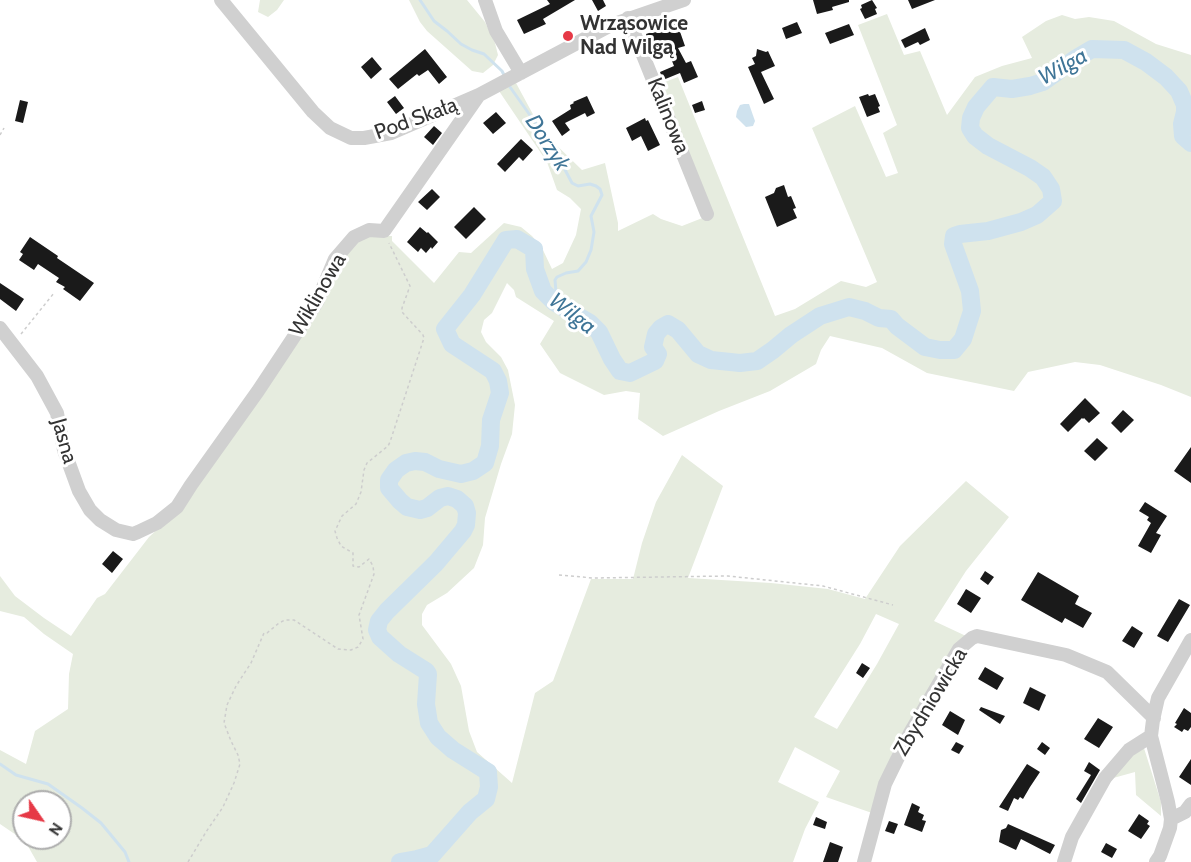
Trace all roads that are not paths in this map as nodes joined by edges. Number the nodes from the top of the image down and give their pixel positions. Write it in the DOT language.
graph roads {
  1 [pos="221,0"];
  2 [pos="485,0"];
  3 [pos="684,0"];
  4 [pos="628,18"];
  5 [pos="521,73"];
  6 [pos="479,95"];
  7 [pos="707,214"];
  8 [pos="0,328"];
  9 [pos="138,532"];
  10 [pos="1191,640"];
  11 [pos="1154,718"];
  12 [pos="1151,736"];
  13 [pos="1191,804"];
  14 [pos="1171,819"];
  15 [pos="864,862"];
  16 [pos="1064,862"];
  17 [pos="1156,862"];
  1 -- 6 [label="street, Pod Skałą"];
  2 -- 5 [label="street"];
  3 -- 4 [label="street, Pod Skałą"];
  4 -- 5 [label="street, Pod Skałą"];
  4 -- 7 [label="street, Kalinowa"];
  5 -- 6 [label="street, Pod Skałą"];
  6 -- 9 [label="street, Wiklinowa"];
  8 -- 9 [label="street, Jasna"];
  10 -- 11 [label="street"];
  11 -- 12 [label="street"];
  11 -- 15 [label="street, Zbydniowicka"];
  12 -- 14 [label="street"];
  12 -- 16 [label="street"];
  13 -- 14 [label="street"];
  14 -- 17 [label="street"];
}
